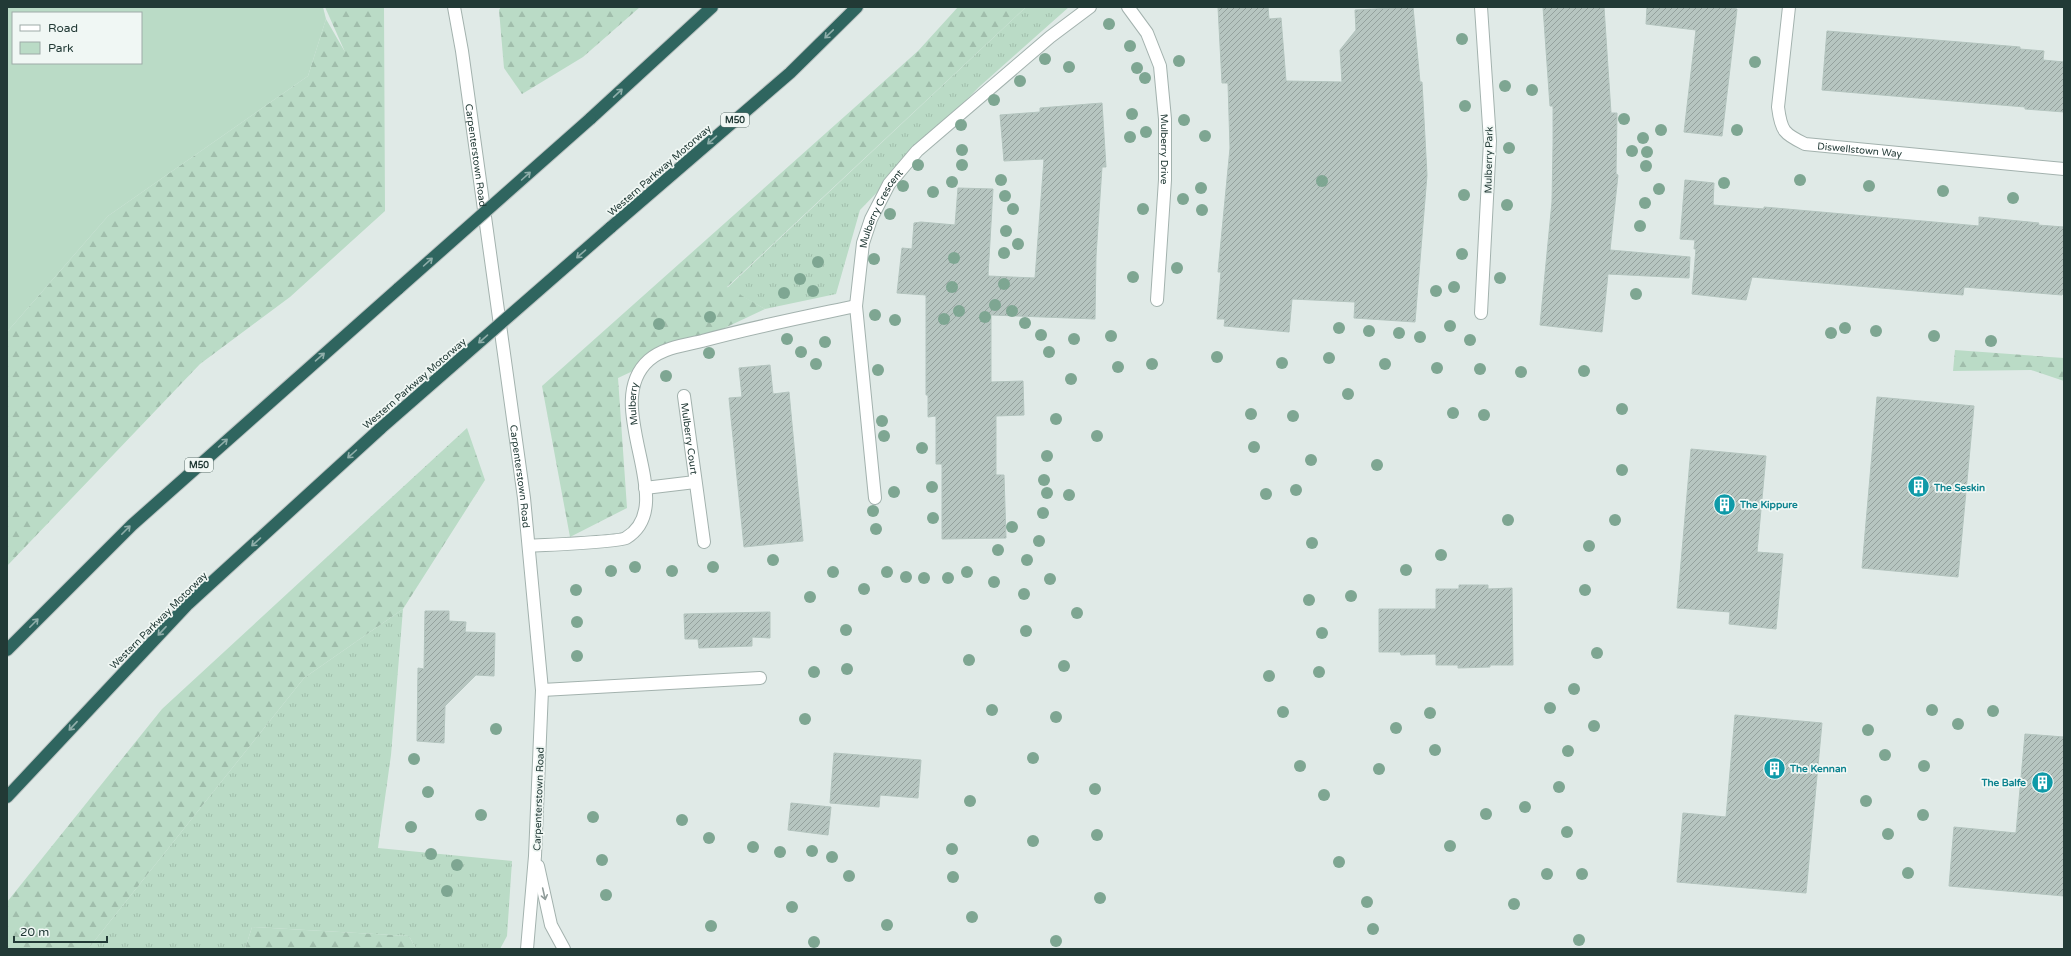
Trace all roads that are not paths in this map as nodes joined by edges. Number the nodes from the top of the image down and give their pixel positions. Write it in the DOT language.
graph roads {
  1 [pos="454,7"];
  2 [pos="712,7"];
  3 [pos="857,7"];
  4 [pos="1090,7"];
  5 [pos="1128,7"];
  6 [pos="1481,7"];
  7 [pos="1789,7"];
  8 [pos="2064,169"];
  9 [pos="1157,300"];
  10 [pos="856,306"];
  11 [pos="1481,313"];
  12 [pos="684,396"];
  13 [pos="696,482"];
  14 [pos="645,488"];
  15 [pos="875,498"];
  16 [pos="704,542"];
  17 [pos="529,546"];
  18 [pos="7,650"];
  19 [pos="760,678"];
  20 [pos="542,690"];
  21 [pos="7,797"];
  22 [pos="535,856"];
  23 [pos="527,949"];
  24 [pos="564,949"];
  1 -- 17 [label="street, Carpenterstown Road"];
  18 -- 2 [label="highway, M50, one-way, bridge"];
  3 -- 21 [label="highway, Western Parkway Motorway / M50, one-way, bridge"];
  4 -- 10 [label="street, Mulberry Crescent"];
  5 -- 9 [label="street, Mulberry Drive"];
  6 -- 11 [label="street, Mulberry Park"];
  7 -- 8 [label="street, Diswellstown Way"];
  10 -- 14 [label="street, Mulberry"];
  10 -- 15 [label="street, Mulberry Crescent"];
  12 -- 13 [label="street, Mulberry Court"];
  13 -- 14 [label="street, Mulberry Court"];
  13 -- 16 [label="street, Mulberry Court"];
  14 -- 17 [label="street, Mulberry"];
  17 -- 20 [label="street, Carpenterstown Road"];
  19 -- 20 [label="street"];
  20 -- 22 [label="street, Carpenterstown Road"];
  22 -- 23 [label="street, Carpenterstown Road"];
  22 -- 24 [label="street, one-way"];
}
